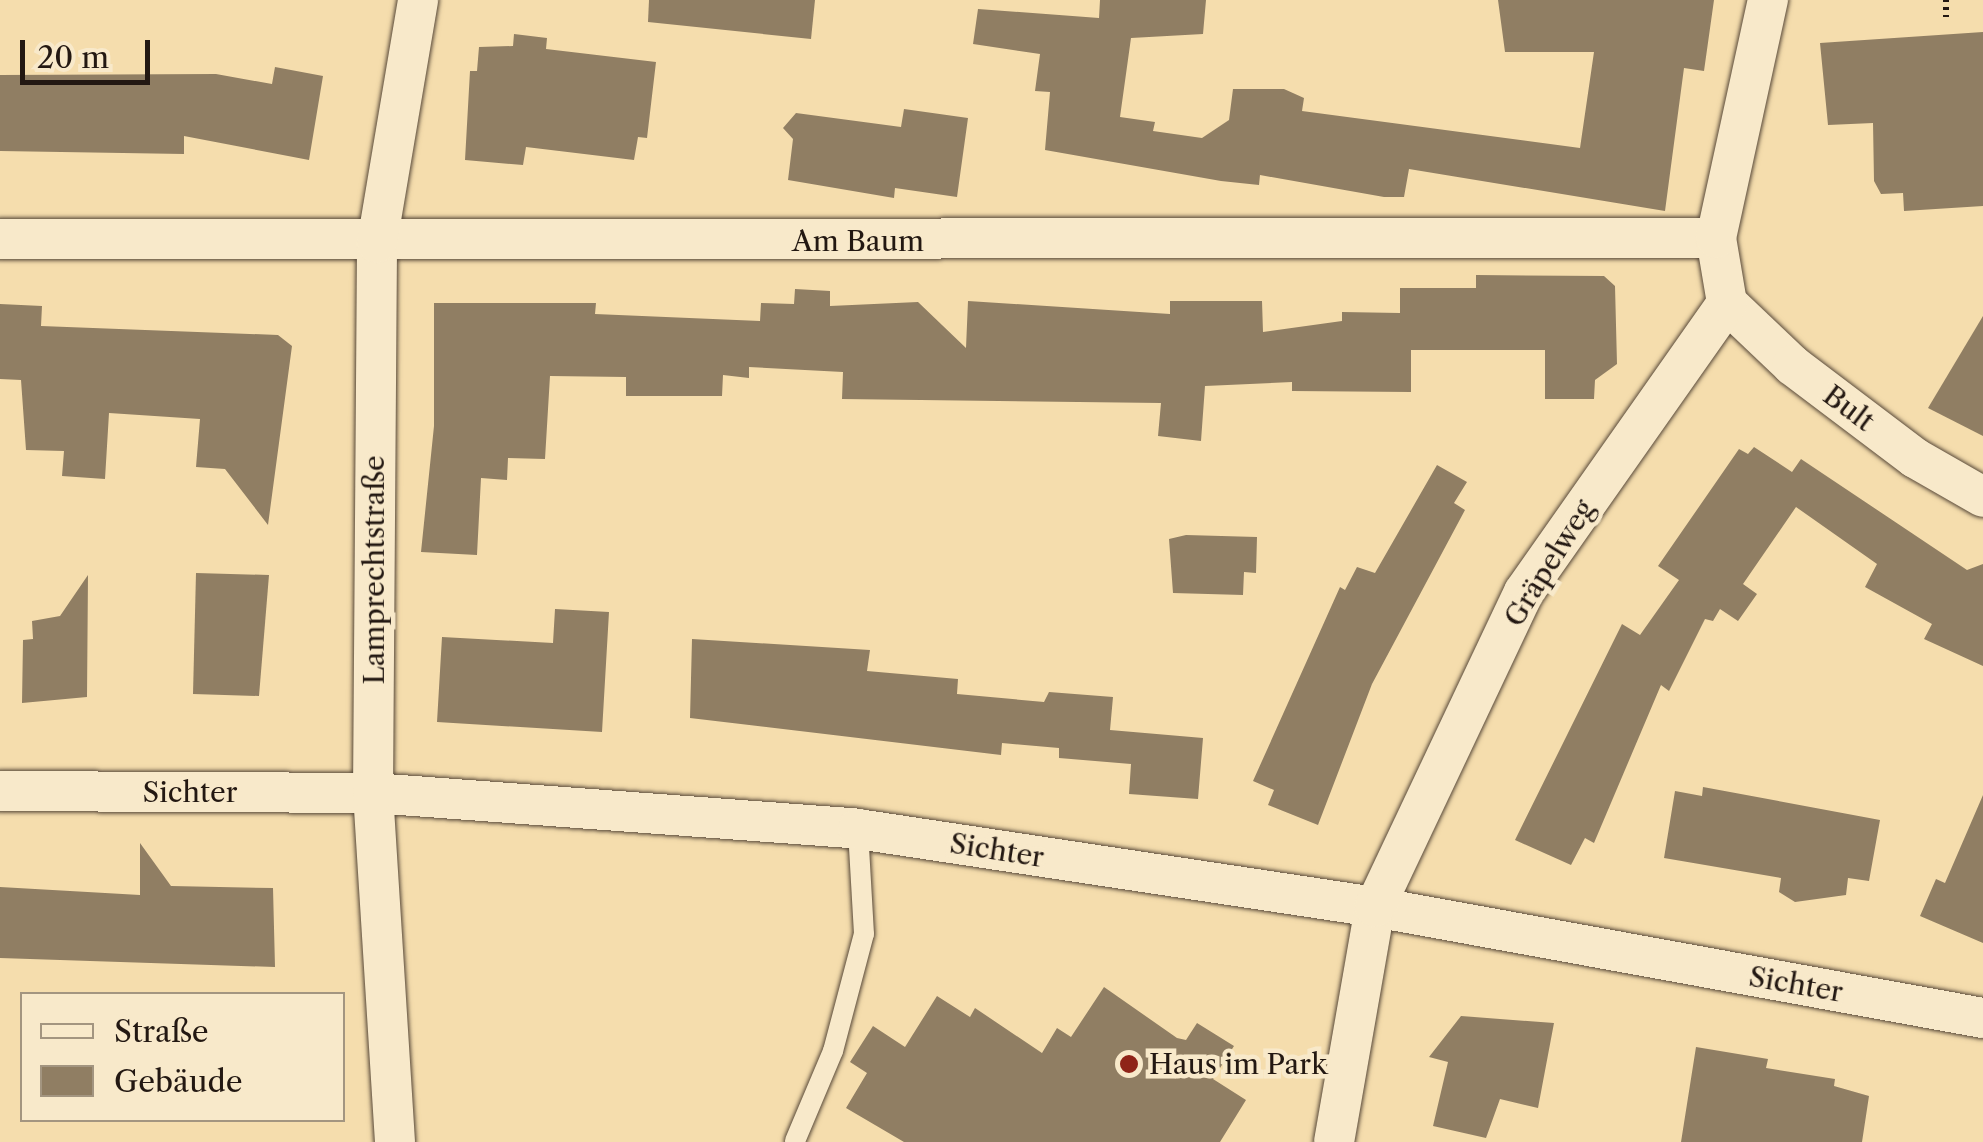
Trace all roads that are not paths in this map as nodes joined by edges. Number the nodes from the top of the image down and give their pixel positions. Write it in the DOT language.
graph roads {
  1 [pos="418,0"];
  2 [pos="1768,0"];
  3 [pos="1716,238"];
  4 [pos="0,239"];
  5 [pos="377,243"];
  6 [pos="1727,303"];
  7 [pos="1983,498"];
  8 [pos="0,791"];
  9 [pos="373,793"];
  10 [pos="858,829"];
  11 [pos="1375,907"];
  12 [pos="1983,1018"];
  13 [pos="794,1141"];
  14 [pos="395,1142"];
  15 [pos="1334,1142"];
  1 -- 5 [label="street, Lamprechtstraße"];
  2 -- 3 [label="street"];
  3 -- 5 [label="street, Am Baum"];
  3 -- 6 [label="street"];
  4 -- 5 [label="street, Am Baum"];
  5 -- 9 [label="street, Lamprechtstraße"];
  6 -- 7 [label="street, Bult"];
  6 -- 11 [label="street, Gräpelweg"];
  8 -- 9 [label="street, Sichter"];
  9 -- 10 [label="street, Sichter"];
  9 -- 14 [label="street, Lamprechtstraße"];
  10 -- 11 [label="street, Sichter"];
  10 -- 13 [label="lane"];
  11 -- 12 [label="street, Sichter"];
  11 -- 15 [label="street, Gräpelweg"];
}
